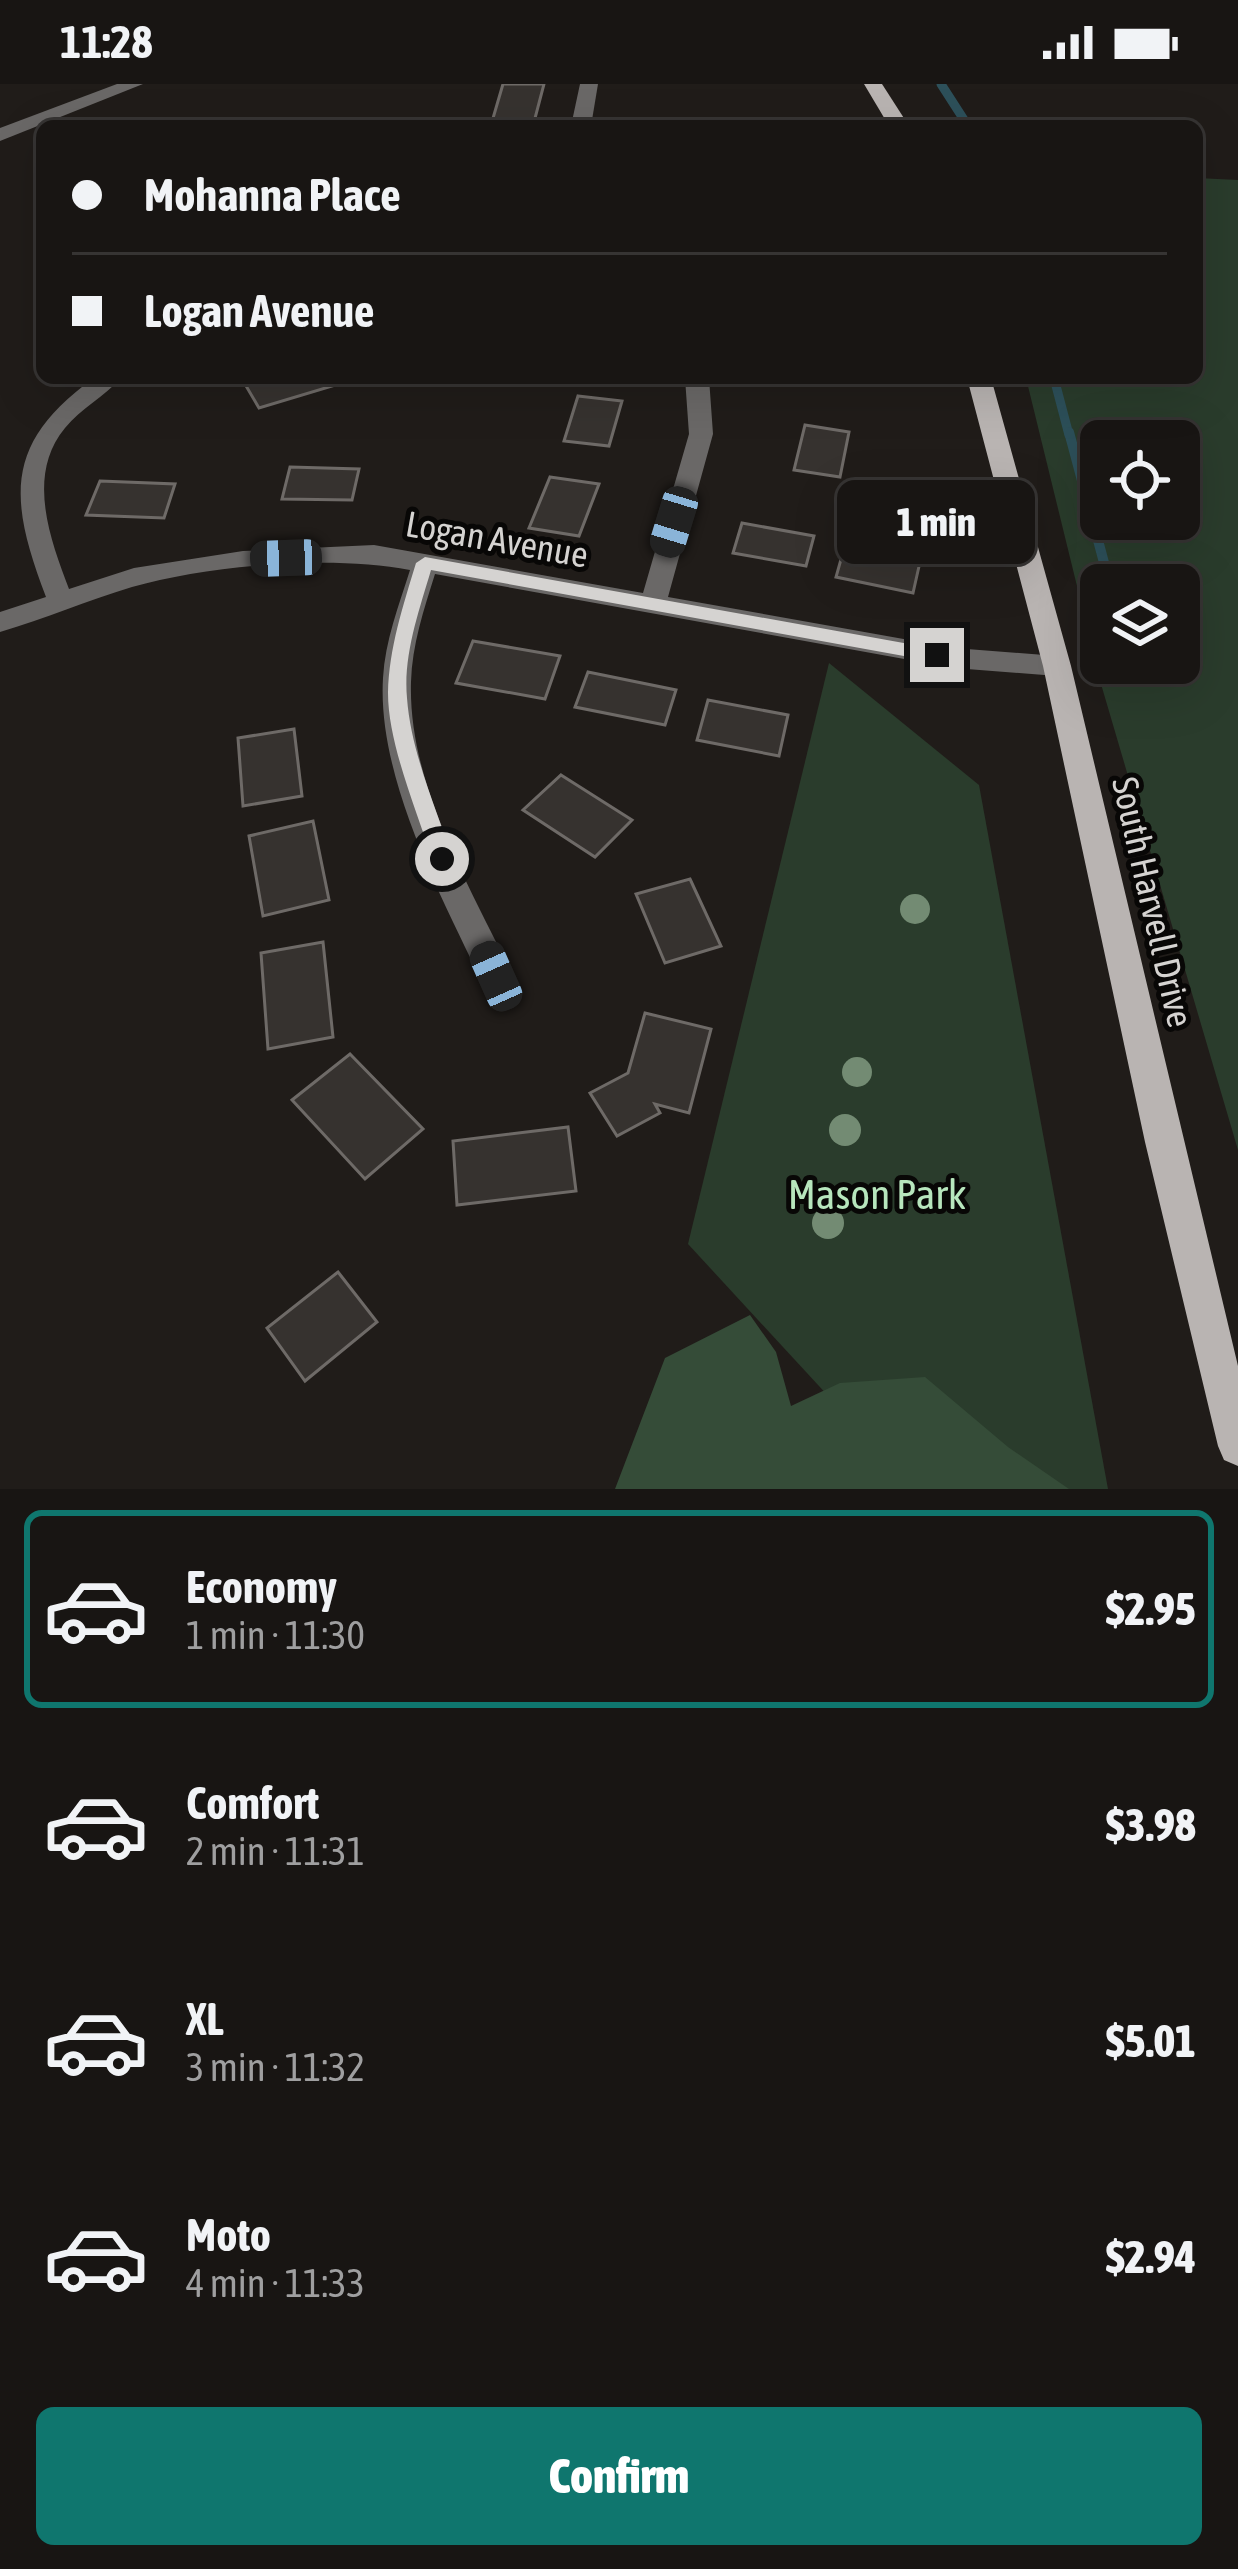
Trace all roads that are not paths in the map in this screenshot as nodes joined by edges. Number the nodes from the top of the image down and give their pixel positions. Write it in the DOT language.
graph roads {
  1 [pos="134,84"];
  2 [pos="589,84"];
  3 [pos="873,84"];
  4 [pos="39,120"];
  5 [pos="582,120"];
  6 [pos="895,120"];
  7 [pos="36,121"];
  8 [pos="0,135"];
  9 [pos="101,384"];
  10 [pos="697,384"];
  11 [pos="981,384"];
  12 [pos="425,563"];
  13 [pos="60,599"];
  14 [pos="653,603"];
  15 [pos="0,622"];
  16 [pos="1057,666"];
  17 [pos="496,976"];
  18 [pos="1238,1446"];
  1 -- 4 [label="street"];
  2 -- 5 [label="street"];
  3 -- 6 [label="main road"];
  7 -- 8 [label="street"];
  9 -- 13 [label="street"];
  10 -- 14 [label="street"];
  11 -- 16 [label="main road, South Harvell Drive"];
  12 -- 13 [label="street, Logan Avenue"];
  12 -- 14 [label="street, Logan Avenue"];
  12 -- 17 [label="street"];
  13 -- 15 [label="street, Logan Avenue"];
  14 -- 16 [label="street, Logan Avenue"];
  16 -- 18 [label="main road, South Harvell Drive"];
}
